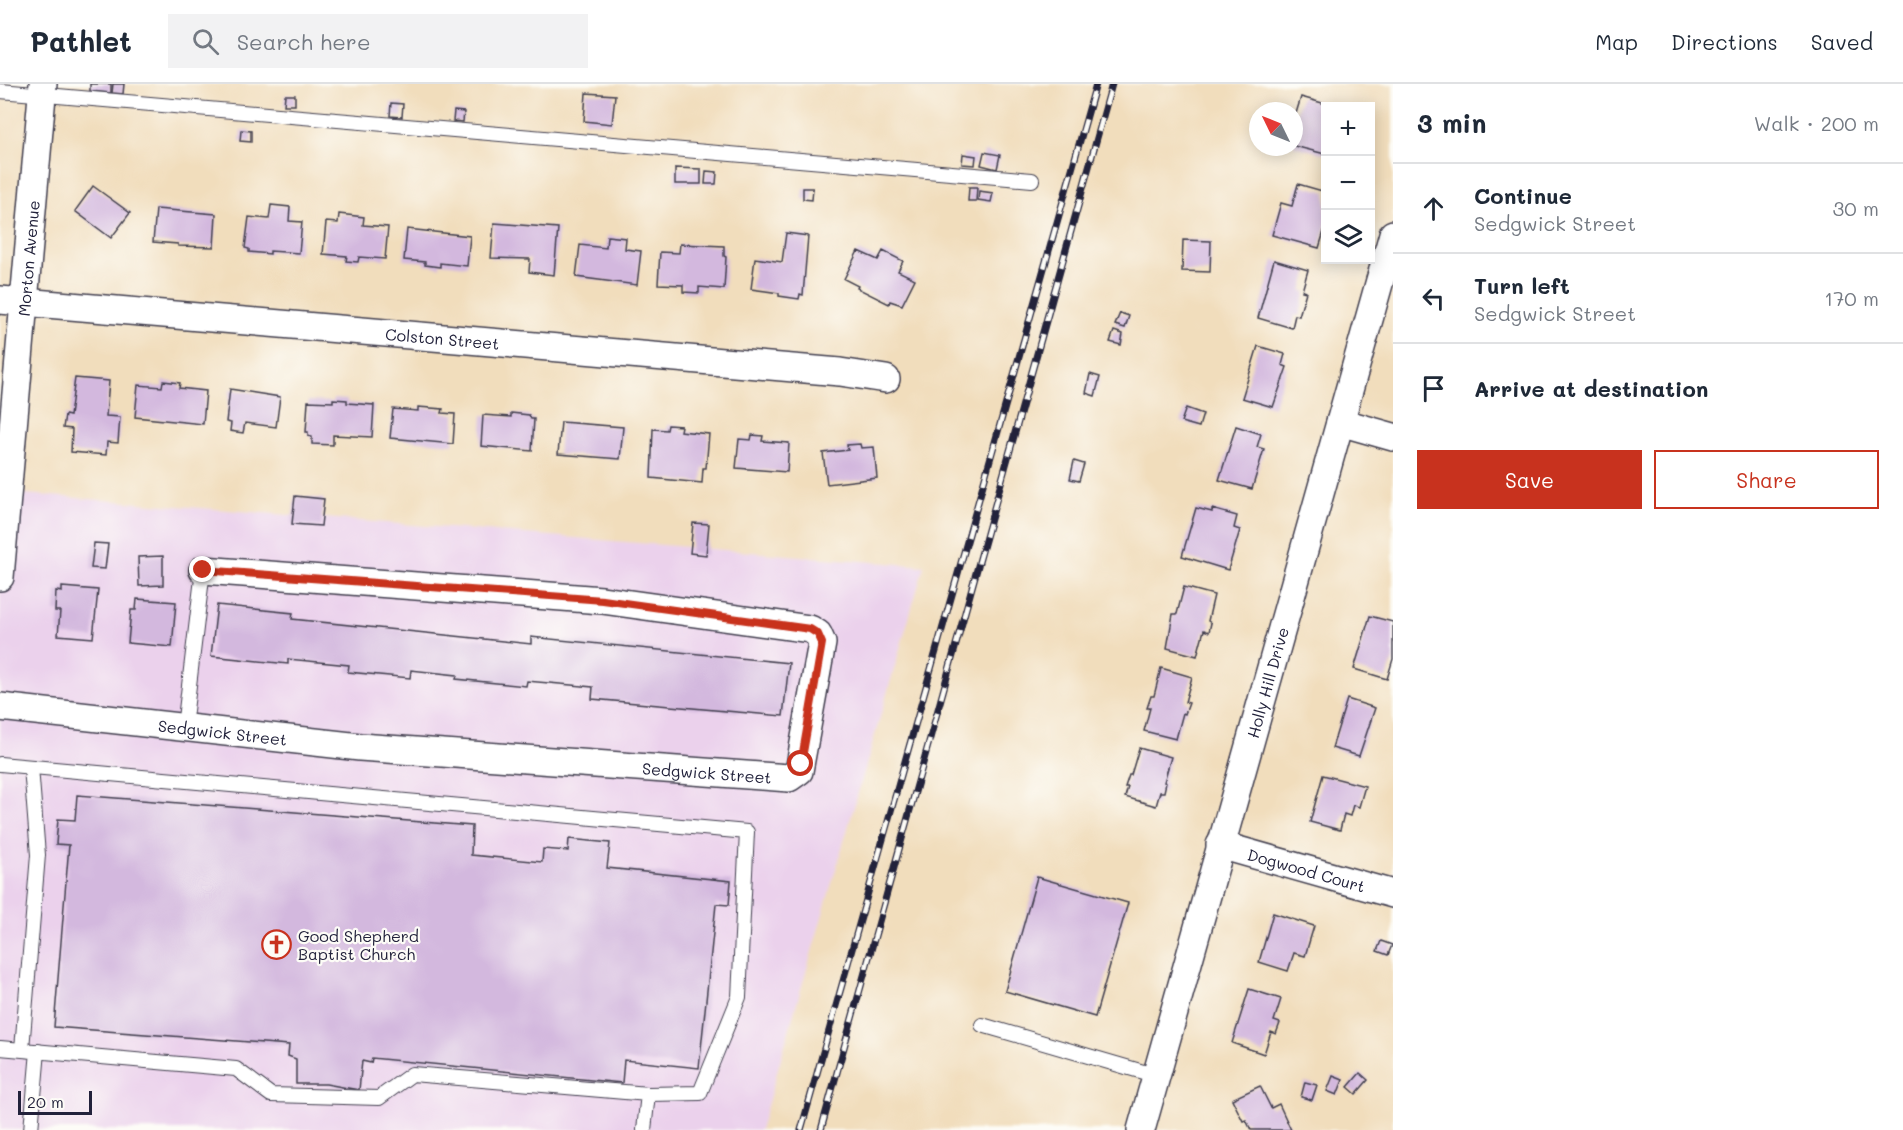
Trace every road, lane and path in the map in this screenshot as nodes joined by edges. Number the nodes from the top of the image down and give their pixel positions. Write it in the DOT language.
graph roads {
  1 [pos="43,89"];
  2 [pos="0,91"];
  3 [pos="1032,180"];
  4 [pos="1393,234"];
  5 [pos="12,301"];
  6 [pos="886,379"];
  7 [pos="1340,422"];
  8 [pos="1393,437"];
  9 [pos="2,528"];
  10 [pos="203,570"];
  11 [pos="0,577"];
  12 [pos="0,707"];
  13 [pos="184,727"];
  14 [pos="0,764"];
  15 [pos="31,767"];
  16 [pos="1220,845"];
  17 [pos="1393,894"];
  18 [pos="982,1025"];
  19 [pos="0,1048"];
  20 [pos="22,1050"];
  21 [pos="38,1052"];
  22 [pos="1156,1076"];
  23 [pos="648,1094"];
  24 [pos="31,1130"];
  25 [pos="644,1130"];
  26 [pos="1141,1130"];
  1 -- 2 [label="lane"];
  1 -- 3 [label="lane"];
  1 -- 5 [label="street, Morton Avenue"];
  4 -- 7 [label="street, Holly Hill Drive"];
  5 -- 6 [label="street, Colston Street"];
  5 -- 9 [label="street, Morton Avenue"];
  7 -- 8 [label="street"];
  7 -- 16 [label="street, Holly Hill Drive"];
  9 -- 11 [label="street, Morton Avenue"];
  10 -- 13 [label="lane"];
  10 -- 13 [label="street, Sedgwick Street"];
  12 -- 13 [label="street, Sedgwick Street"];
  14 -- 15 [label="lane"];
  15 -- 20 [label="lane"];
  15 -- 23 [label="lane"];
  16 -- 17 [label="street, Dogwood Court"];
  16 -- 22 [label="street, Holly Hill Drive"];
  18 -- 22 [label="lane"];
  19 -- 20 [label="lane"];
  20 -- 21 [label="lane"];
  21 -- 23 [label="lane"];
  21 -- 24 [label="lane"];
  22 -- 26 [label="street, Holly Hill Drive"];
  23 -- 25 [label="lane"];
}
